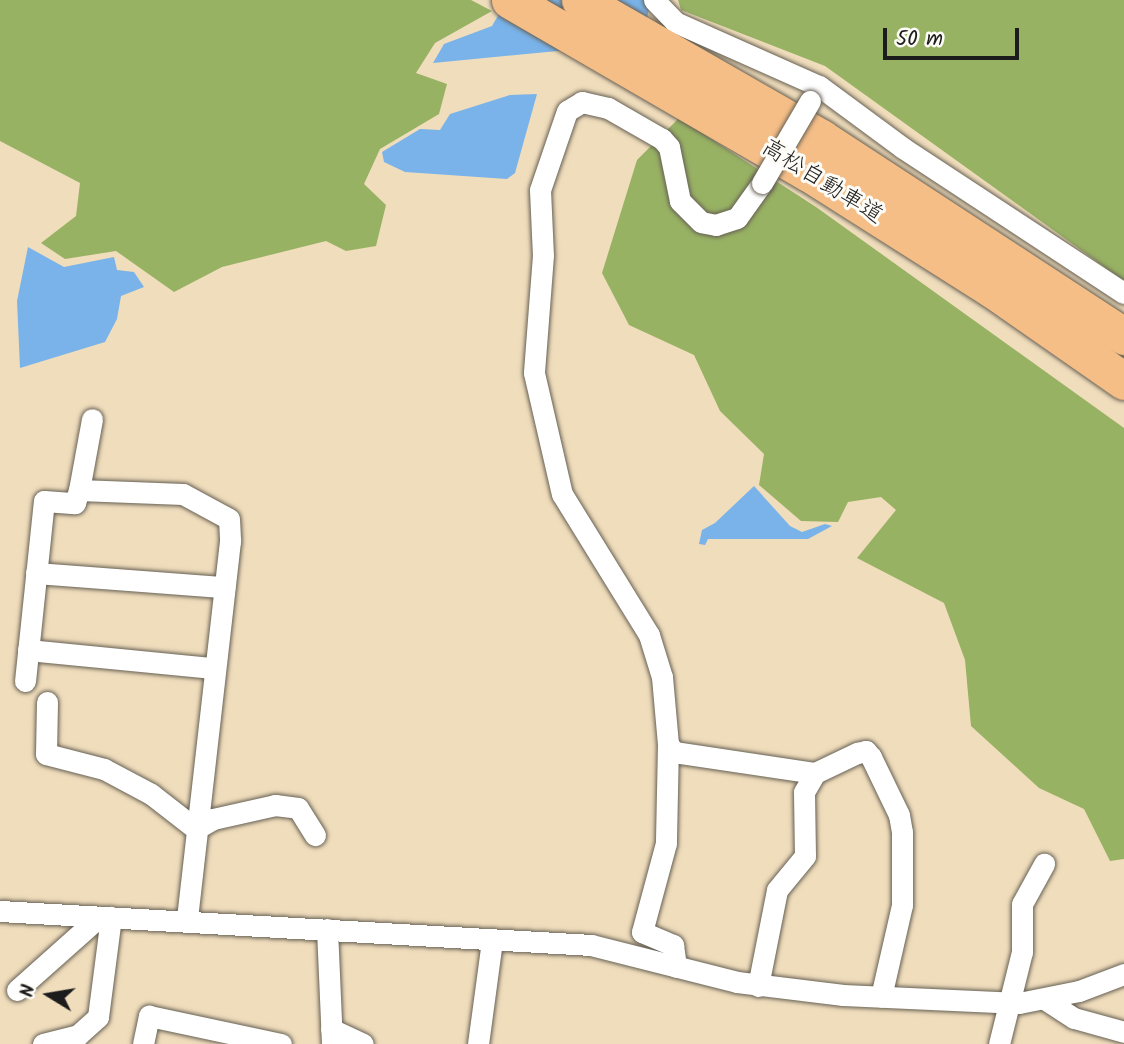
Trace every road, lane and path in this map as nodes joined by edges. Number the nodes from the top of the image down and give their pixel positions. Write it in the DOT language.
graph roads {
  1 [pos="510,0"];
  2 [pos="580,0"];
  3 [pos="654,0"];
  4 [pos="653,60"];
  5 [pos="814,93"];
  6 [pos="1124,293"];
  7 [pos="1124,336"];
  8 [pos="1124,381"];
  9 [pos="92,419"];
  10 [pos="79,490"];
  11 [pos="36,573"];
  12 [pos="224,587"];
  13 [pos="28,650"];
  14 [pos="213,668"];
  15 [pos="25,681"];
  16 [pos="47,702"];
  17 [pos="668,744"];
  18 [pos="816,773"];
  19 [pos="197,829"];
  20 [pos="314,835"];
  21 [pos="1044,864"];
  22 [pos="0,911"];
  23 [pos="56,915"];
  24 [pos="105,917"];
  25 [pos="187,921"];
  26 [pos="0,924"];
  27 [pos="327,929"];
  28 [pos="492,940"];
  29 [pos="676,967"];
  30 [pos="1124,974"];
  31 [pos="758,986"];
  32 [pos="17,990"];
  33 [pos="881,997"];
  34 [pos="1046,1000"];
  35 [pos="1010,1003"];
  36 [pos="1124,1032"];
  37 [pos="331,1036"];
  38 [pos="43,1044"];
  39 [pos="142,1044"];
  40 [pos="281,1044"];
  41 [pos="363,1044"];
  42 [pos="478,1044"];
  43 [pos="999,1044"];
  1 -- 4 [label="highway, 高松自動車道"];
  2 -- 4 [label="highway, 高松自動車道"];
  3 -- 5 [label="street"];
  4 -- 7 [label="highway, 高松自動車道"];
  4 -- 8 [label="highway, 高松自動車道"];
  5 -- 6 [label="street"];
  5 -- 17 [label="street, bridge"];
  9 -- 10 [label="street"];
  10 -- 11 [label="street"];
  10 -- 12 [label="street"];
  11 -- 12 [label="street"];
  11 -- 13 [label="street"];
  12 -- 14 [label="street"];
  13 -- 14 [label="street"];
  13 -- 15 [label="street"];
  14 -- 19 [label="street"];
  16 -- 19 [label="street"];
  17 -- 18 [label="street"];
  17 -- 29 [label="street"];
  18 -- 31 [label="street"];
  18 -- 33 [label="street"];
  19 -- 20 [label="street"];
  19 -- 25 [label="street"];
  21 -- 35 [label="street"];
  22 -- 23 [label="street"];
  23 -- 24 [label="street"];
  23 -- 26 [label="street"];
  24 -- 25 [label="street"];
  24 -- 32 [label="street"];
  24 -- 38 [label="street"];
  25 -- 27 [label="street"];
  27 -- 28 [label="street"];
  27 -- 37 [label="street"];
  28 -- 29 [label="street"];
  28 -- 42 [label="street"];
  29 -- 31 [label="street"];
  30 -- 34 [label="street"];
  31 -- 33 [label="street"];
  33 -- 35 [label="street"];
  34 -- 35 [label="street"];
  34 -- 36 [label="street"];
  35 -- 43 [label="street"];
  37 -- 41 [label="street"];
  39 -- 40 [label="street"];
}
